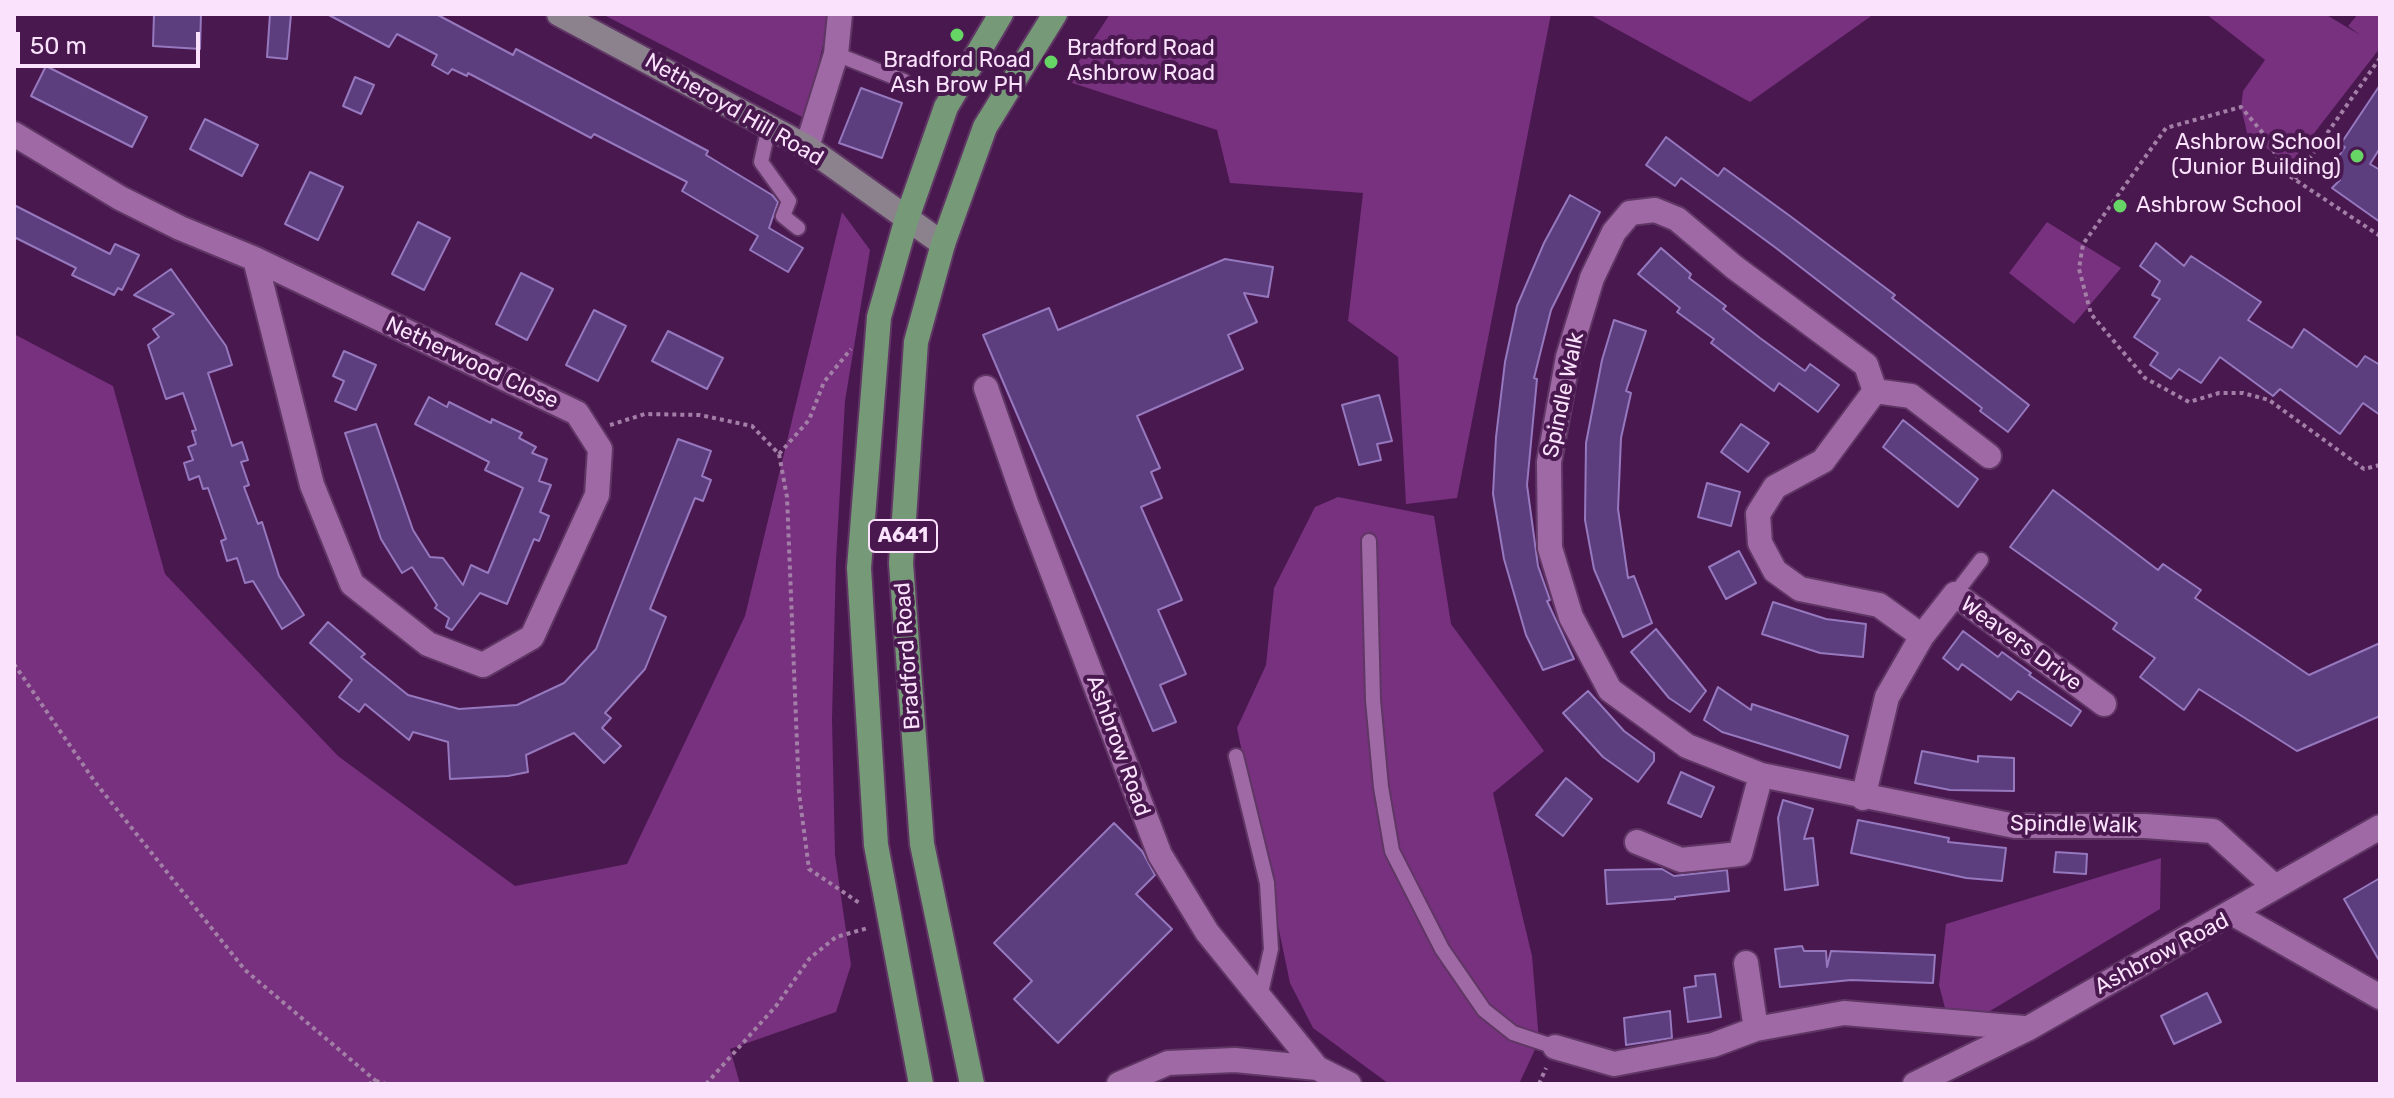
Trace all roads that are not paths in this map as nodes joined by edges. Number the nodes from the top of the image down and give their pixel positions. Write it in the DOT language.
graph roads {
  1 [pos="559,14"];
  2 [pos="840,14"];
  3 [pos="1001,14"];
  4 [pos="1055,14"];
  5 [pos="836,54"];
  6 [pos="904,81"];
  7 [pos="946,107"];
  8 [pos="769,126"];
  9 [pos="985,127"];
  10 [pos="14,134"];
  11 [pos="807,147"];
  12 [pos="907,218"];
  13 [pos="798,228"];
  14 [pos="943,244"];
  15 [pos="255,259"];
  16 [pos="986,388"];
  17 [pos="1875,391"];
  18 [pos="1989,456"];
  19 [pos="1369,541"];
  20 [pos="1981,560"];
  21 [pos="1955,594"];
  22 [pos="1922,636"];
  23 [pos="2104,704"];
  24 [pos="1236,756"];
  25 [pos="1761,775"];
  26 [pos="1863,798"];
  27 [pos="2380,827"];
  28 [pos="1637,842"];
  29 [pos="2275,887"];
  30 [pos="2232,913"];
  31 [pos="1746,963"];
  32 [pos="1260,997"];
  33 [pos="2380,997"];
  34 [pos="1756,1029"];
  35 [pos="2027,1029"];
  36 [pos="1555,1047"];
  37 [pos="1317,1068"];
  38 [pos="921,1084"];
  39 [pos="972,1084"];
  40 [pos="1119,1084"];
  41 [pos="1349,1084"];
  42 [pos="1915,1084"];
  1 -- 8 [label="street, Netheroyd Hill Road"];
  2 -- 5 [label="street"];
  3 -- 7 [label="main road, Bradford Road / A641"];
  4 -- 9 [label="main road, Bradford Road / A641"];
  5 -- 6 [label="lane"];
  5 -- 11 [label="street"];
  7 -- 9 [label="main road"];
  7 -- 12 [label="main road, Bradford Road / A641"];
  8 -- 11 [label="street, Netheroyd Hill Road"];
  8 -- 13 [label="lane"];
  9 -- 14 [label="main road, Bradford Road / A641"];
  10 -- 15 [label="street, Netherwood Close"];
  11 -- 12 [label="street, Netheroyd Hill Road"];
  12 -- 14 [label="street, Netheroyd Hill Road"];
  12 -- 38 [label="main road, Bradford Road / A641"];
  14 -- 39 [label="main road, Bradford Road / A641"];
  15 -- 15 [label="street, Netherwood Close"];
  16 -- 32 [label="street, Ashbrow Road"];
  17 -- 18 [label="street"];
  17 -- 22 [label="street"];
  17 -- 25 [label="street, Spindle Walk"];
  19 -- 36 [label="lane"];
  20 -- 21 [label="lane"];
  21 -- 22 [label="street, Weavers Drive"];
  21 -- 23 [label="street, Weavers Drive"];
  22 -- 26 [label="street, Weavers Drive"];
  24 -- 32 [label="lane"];
  25 -- 26 [label="street, Spindle Walk"];
  25 -- 28 [label="street"];
  26 -- 29 [label="street, Spindle Walk"];
  27 -- 29 [label="street"];
  29 -- 30 [label="street"];
  30 -- 33 [label="street, Ashbrow Road"];
  30 -- 35 [label="street, Ashbrow Road"];
  31 -- 34 [label="street"];
  32 -- 37 [label="street, Ashbrow Road"];
  34 -- 35 [label="street"];
  34 -- 36 [label="street"];
  35 -- 42 [label="street, Ashbrow Road"];
  37 -- 40 [label="street, Ashbrow Road"];
  37 -- 41 [label="street, Ashbrow Road"];
}
